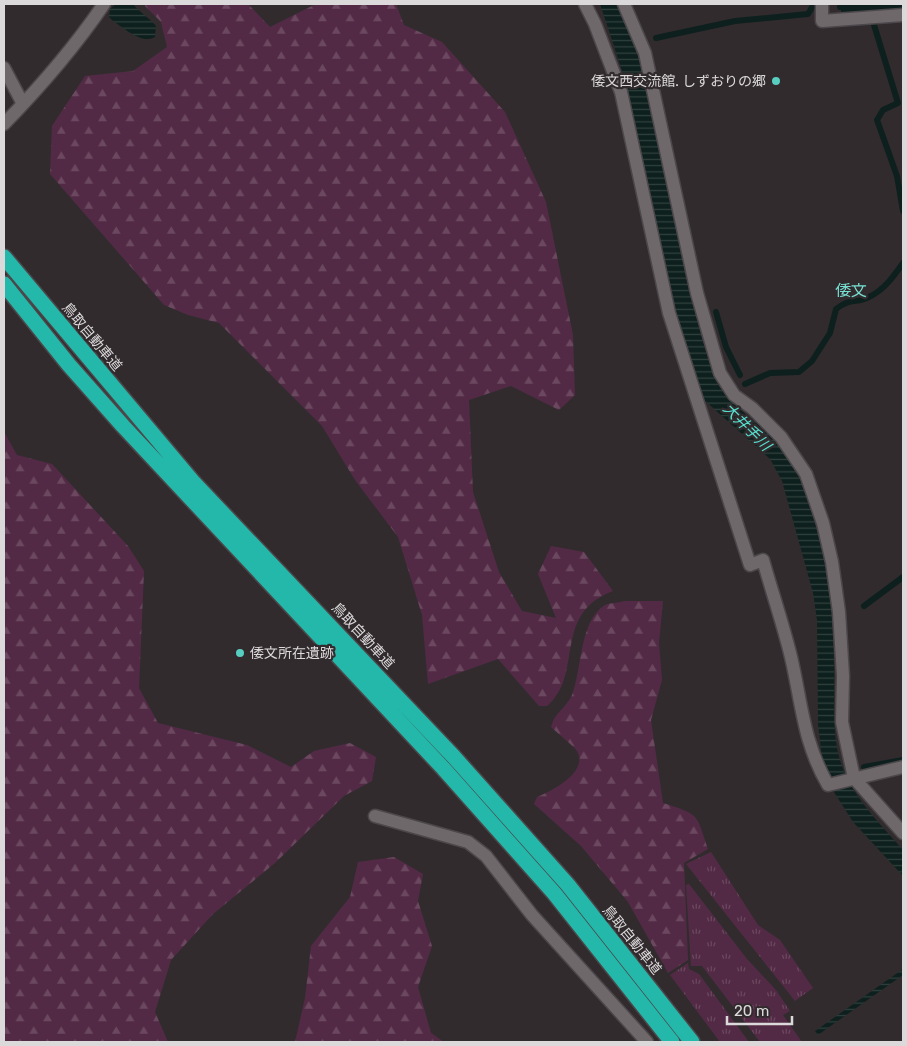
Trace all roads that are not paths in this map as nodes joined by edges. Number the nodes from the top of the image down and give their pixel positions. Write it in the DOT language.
graph roads {
  1 [pos="104,4"];
  2 [pos="585,4"];
  3 [pos="624,4"];
  4 [pos="822,4"];
  5 [pos="903,15"];
  6 [pos="4,68"];
  7 [pos="23,104"];
  8 [pos="4,124"];
  9 [pos="4,257"];
  10 [pos="4,284"];
  11 [pos="903,767"];
  12 [pos="854,778"];
  13 [pos="375,816"];
  14 [pos="903,834"];
  15 [pos="647,1042"];
  16 [pos="672,1042"];
  17 [pos="692,1042"];
  1 -- 7 [label="street"];
  2 -- 12 [label="street"];
  3 -- 12 [label="street"];
  4 -- 5 [label="street"];
  6 -- 7 [label="street"];
  7 -- 8 [label="street"];
  9 -- 17 [label="highway, 鳥取自動車道"];
  10 -- 16 [label="highway"];
  11 -- 12 [label="street"];
  12 -- 14 [label="street"];
  13 -- 15 [label="street"];
}
